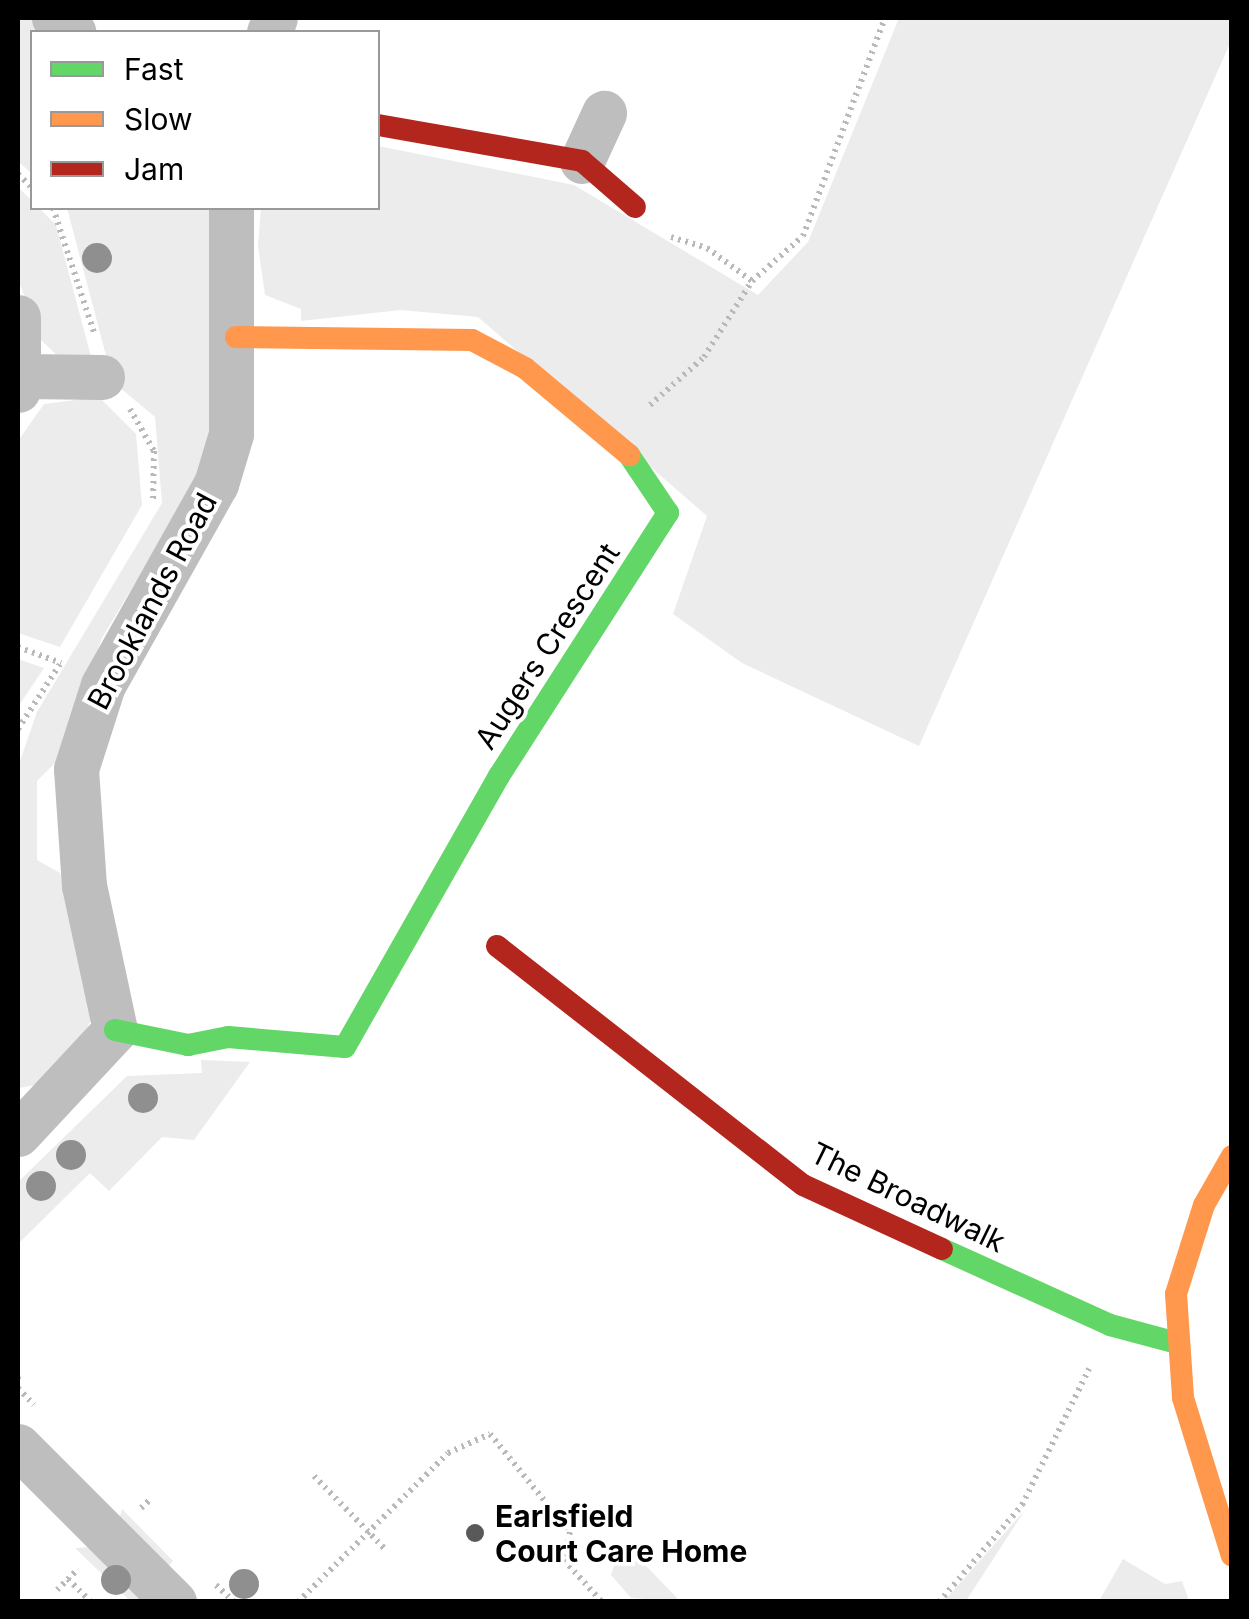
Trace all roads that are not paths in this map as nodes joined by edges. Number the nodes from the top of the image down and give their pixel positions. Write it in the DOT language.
graph roads {
  1 [pos="604,113"];
  2 [pos="380,125"];
  3 [pos="582,161"];
  4 [pos="634,207"];
  5 [pos="231,210"];
  6 [pos="18,317"];
  7 [pos="236,338"];
  8 [pos="102,377"];
  9 [pos="21,383"];
  10 [pos="497,946"];
  11 [pos="115,1030"];
  12 [pos="18,1134"];
  13 [pos="1232,1156"];
  14 [pos="1177,1343"];
  15 [pos="18,1446"];
  16 [pos="1232,1556"];
  17 [pos="174,1602"];
  1 -- 3 [label="street"];
  2 -- 3 [label="main road"];
  3 -- 4 [label="main road"];
  5 -- 7 [label="street, Brooklands Road"];
  6 -- 9 [label="street"];
  7 -- 11 [label="street, Brooklands Road"];
  7 -- 11 [label="main road, Augers Crescent"];
  8 -- 9 [label="street"];
  10 -- 14 [label="main road, The Broadwalk"];
  11 -- 12 [label="street"];
  13 -- 14 [label="main road"];
  14 -- 16 [label="main road"];
  15 -- 17 [label="street"];
}
